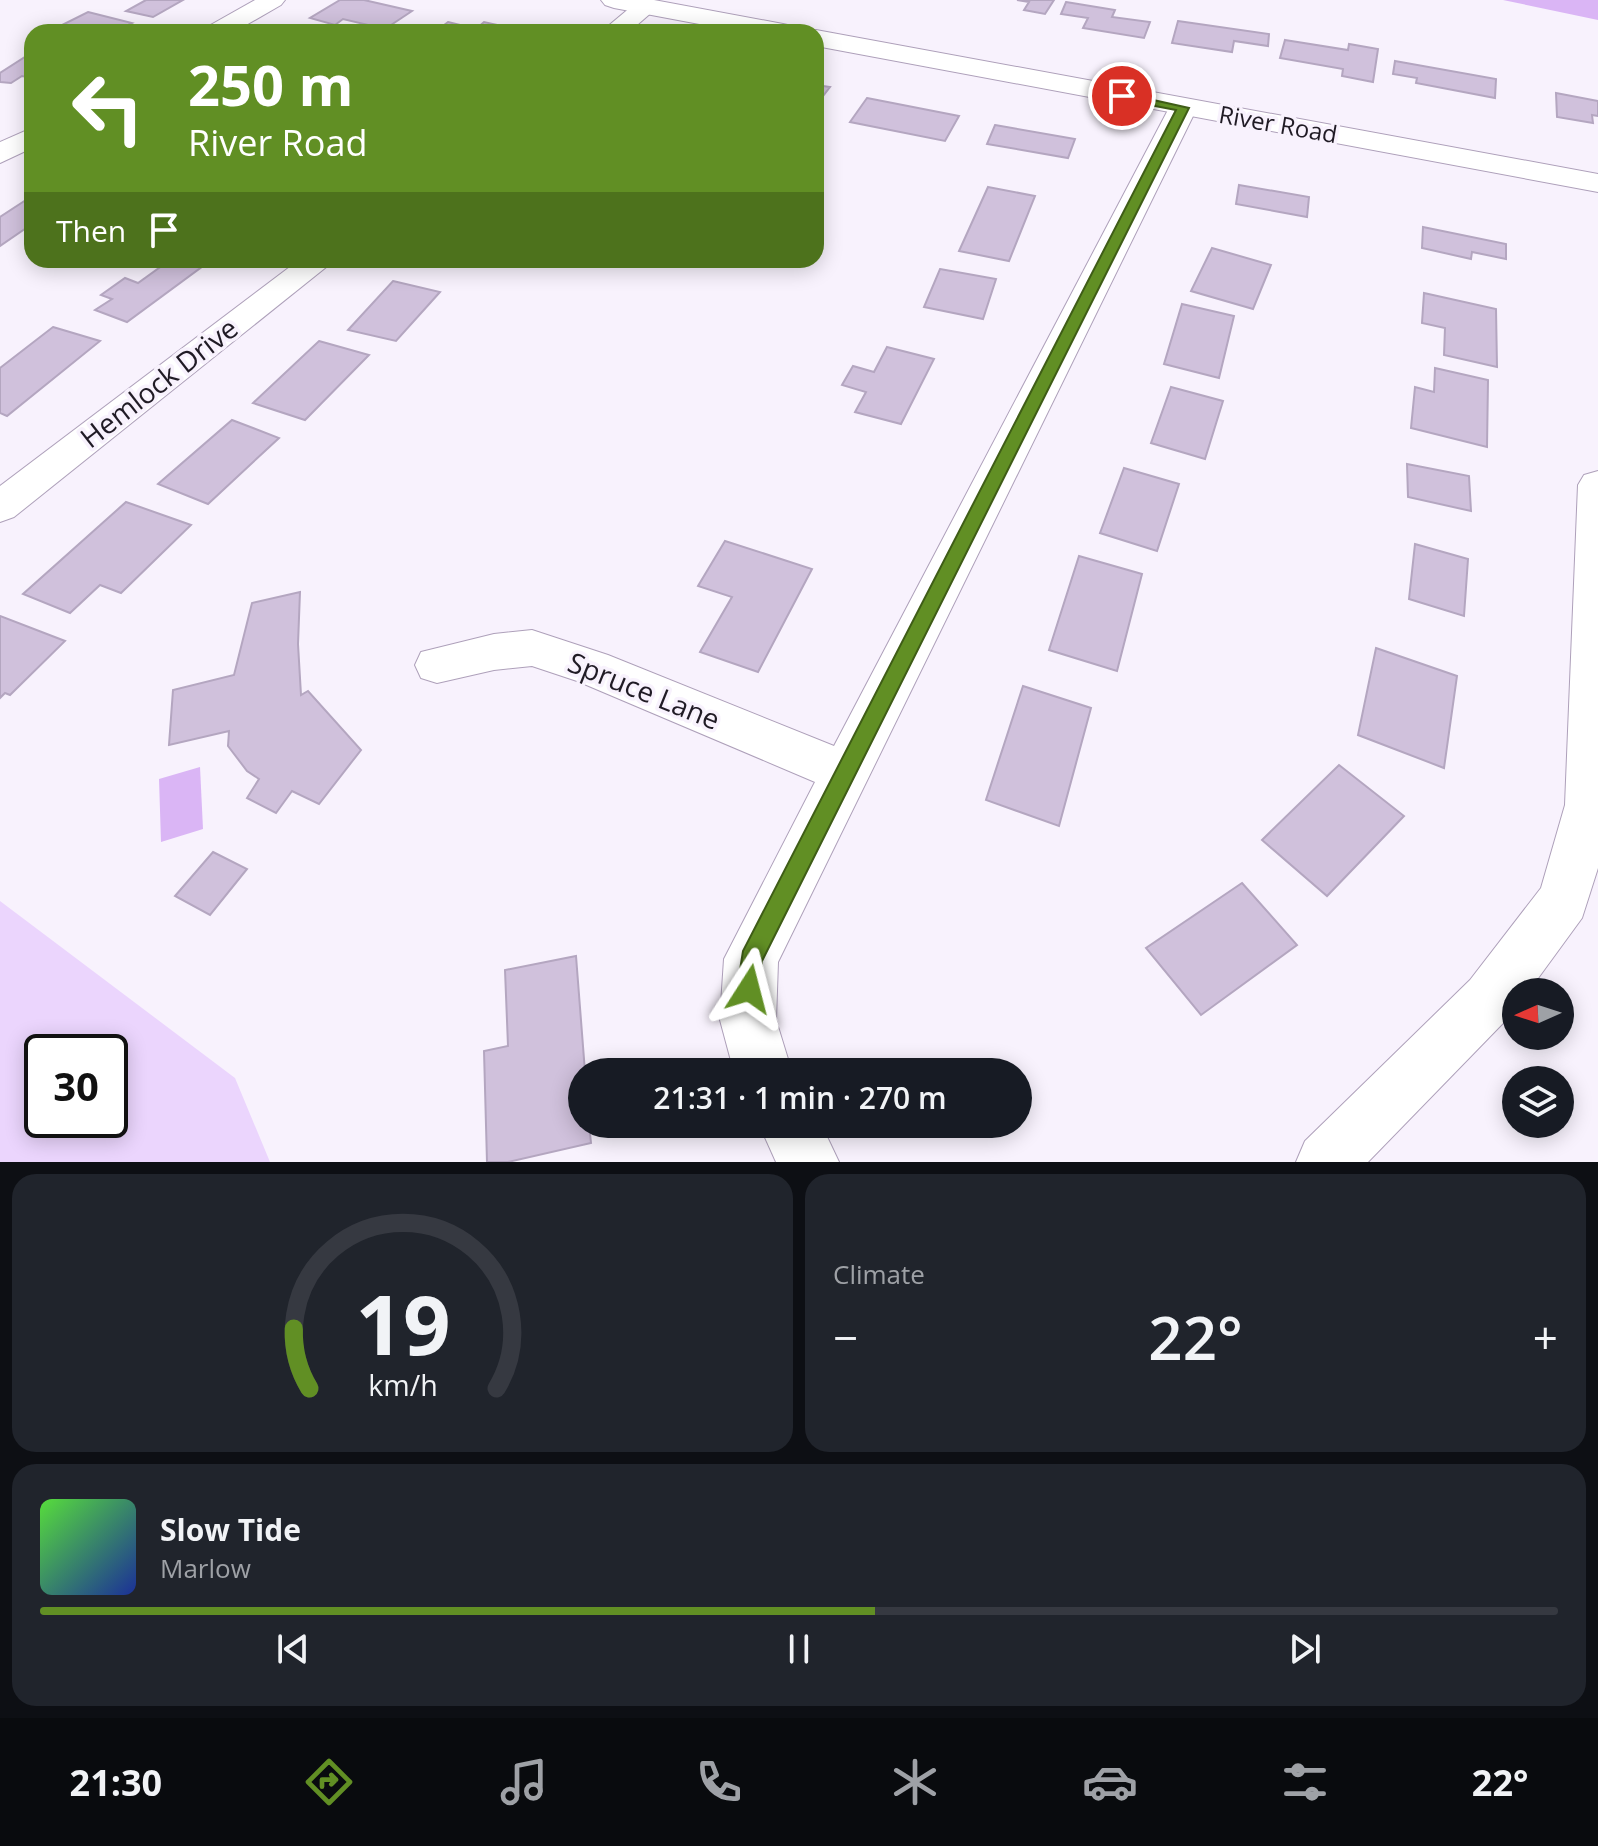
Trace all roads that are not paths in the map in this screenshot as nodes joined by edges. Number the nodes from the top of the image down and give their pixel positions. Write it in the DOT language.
graph roads {
  1 [pos="273,0"];
  2 [pos="614,0"];
  3 [pos="647,6"];
  4 [pos="230,24"];
  5 [pos="623,24"];
  6 [pos="741,24"];
  7 [pos="824,40"];
  8 [pos="1183,108"];
  9 [pos="24,140"];
  10 [pos="0,154"];
  11 [pos="1598,183"];
  12 [pos="309,268"];
  13 [pos="1598,485"];
  14 [pos="0,507"];
  15 [pos="437,665"];
  16 [pos="846,773"];
  17 [pos="759,1058"];
  18 [pos="796,1138"];
  19 [pos="809,1162"];
  20 [pos="1326,1162"];
  1 -- 4 [label="street"];
  2 -- 3 [label="street"];
  3 -- 5 [label="street"];
  3 -- 6 [label="street"];
  7 -- 8 [label="street, River Road"];
  8 -- 11 [label="street, River Road"];
  8 -- 16 [label="street"];
  9 -- 10 [label="street"];
  12 -- 14 [label="street, Hemlock Drive"];
  13 -- 20 [label="street"];
  15 -- 16 [label="street, Spruce Lane"];
  16 -- 17 [label="street"];
  18 -- 19 [label="street"];
}
